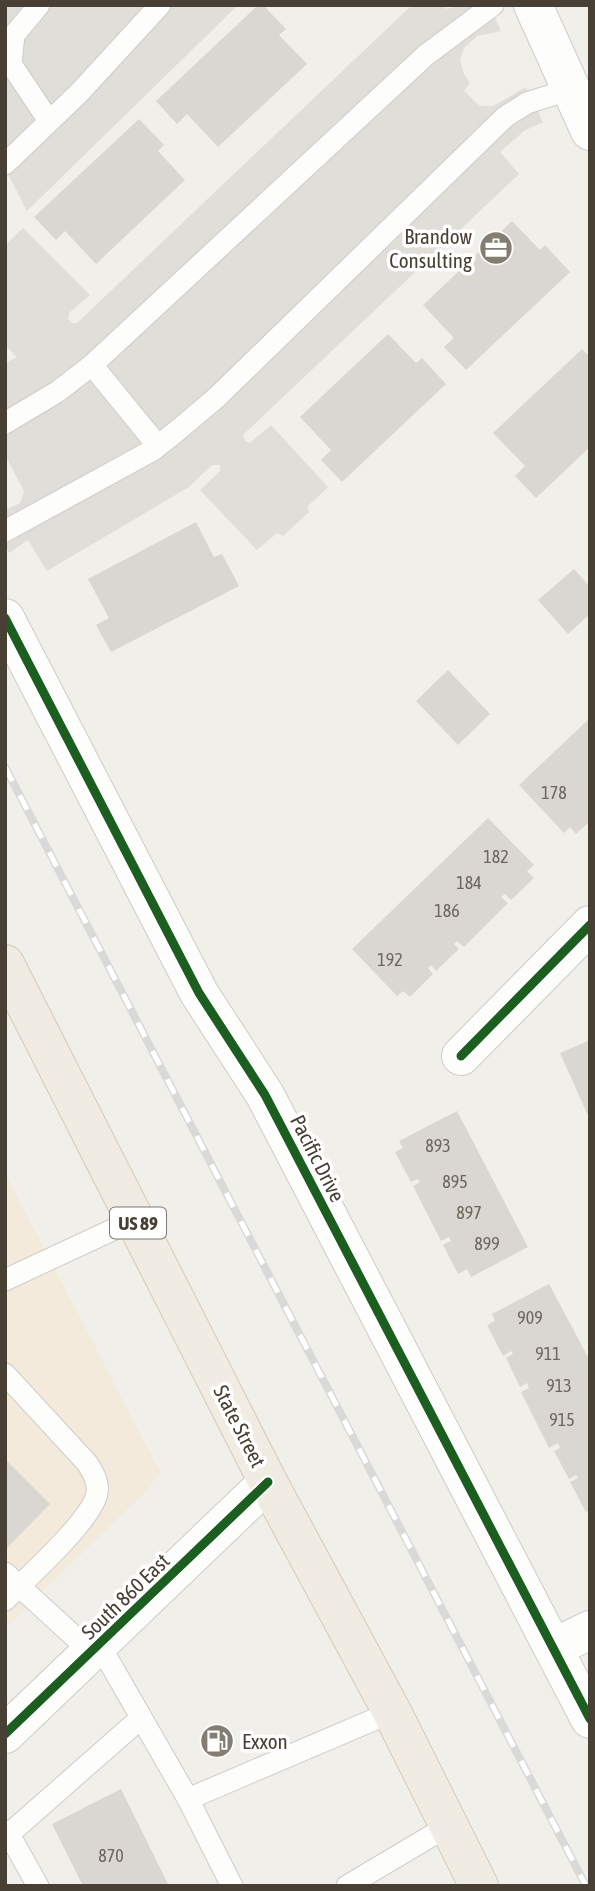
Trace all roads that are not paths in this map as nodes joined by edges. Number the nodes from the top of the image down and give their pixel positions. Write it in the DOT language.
graph roads {
  1 [pos="39,5"];
  2 [pos="160,5"];
  3 [pos="493,5"];
  4 [pos="533,5"];
  5 [pos="571,89"];
  6 [pos="50,121"];
  7 [pos="590,131"];
  8 [pos="5,164"];
  9 [pos="92,365"];
  10 [pos="5,423"];
  11 [pos="158,446"];
  12 [pos="5,531"];
  13 [pos="5,618"];
  14 [pos="590,925"];
  15 [pos="5,964"];
  16 [pos="461,1056"];
  17 [pos="136,1219"];
  18 [pos="5,1280"];
  19 [pos="5,1374"];
  20 [pos="268,1482"];
  21 [pos="10,1587"];
  22 [pos="590,1630"];
  23 [pos="95,1648"];
  24 [pos="552,1648"];
  25 [pos="392,1712"];
  26 [pos="141,1718"];
  27 [pos="590,1719"];
  28 [pos="5,1734"];
  29 [pos="188,1799"];
  30 [pos="448,1826"];
  31 [pos="7,1832"];
  32 [pos="38,1886"];
  33 [pos="232,1886"];
  34 [pos="347,1886"];
  35 [pos="479,1886"];
  1 -- 6 [label="lane"];
  2 -- 6 [label="lane"];
  3 -- 9 [label="lane"];
  4 -- 5 [label="street"];
  5 -- 7 [label="street"];
  5 -- 11 [label="lane"];
  6 -- 8 [label="lane"];
  9 -- 10 [label="lane"];
  9 -- 11 [label="lane"];
  11 -- 12 [label="lane"];
  13 -- 24 [label="street, Pacific Drive"];
  14 -- 16 [label="street"];
  15 -- 17 [label="main road, State Street / US 89"];
  17 -- 18 [label="lane"];
  17 -- 20 [label="main road, State Street / US 89"];
  19 -- 21 [label="lane"];
  20 -- 23 [label="street, South 860 East"];
  20 -- 25 [label="main road, State Street / US 89"];
  21 -- 23 [label="lane"];
  22 -- 24 [label="street"];
  23 -- 26 [label="lane"];
  23 -- 28 [label="street, South 860 East"];
  24 -- 27 [label="street, Pacific Drive"];
  25 -- 29 [label="lane"];
  25 -- 30 [label="main road, State Street / US 89"];
  26 -- 29 [label="lane"];
  26 -- 31 [label="lane"];
  29 -- 33 [label="lane"];
  30 -- 34 [label="lane"];
  30 -- 35 [label="main road, State Street / US 89"];
  31 -- 32 [label="lane"];
}
